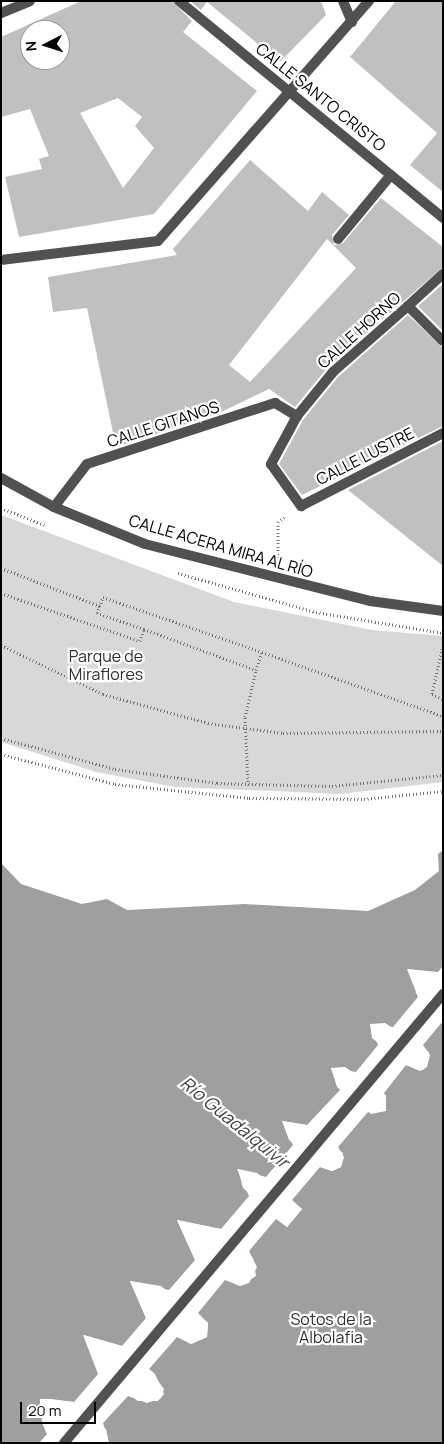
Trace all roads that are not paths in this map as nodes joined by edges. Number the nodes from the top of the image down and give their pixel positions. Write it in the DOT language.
graph roads {
  1 [pos="30,1"];
  2 [pos="179,1"];
  3 [pos="343,1"];
  4 [pos="369,1"];
  5 [pos="1,13"];
  6 [pos="352,22"];
  7 [pos="290,91"];
  8 [pos="391,175"];
  9 [pos="443,218"];
  10 [pos="338,239"];
  11 [pos="1,260"];
  12 [pos="443,274"];
  13 [pos="408,306"];
  14 [pos="443,341"];
  15 [pos="297,416"];
  16 [pos="443,433"];
  17 [pos="1,478"];
  18 [pos="301,506"];
  19 [pos="54,507"];
  20 [pos="443,611"];
  21 [pos="443,994"];
  22 [pos="64,1443"];
  1 -- 5 [label="street"];
  2 -- 7 [label="street, CALLE SANTO CRISTO"];
  3 -- 6 [label="street"];
  4 -- 6 [label="street"];
  6 -- 7 [label="street"];
  7 -- 8 [label="street, CALLE SANTO CRISTO"];
  7 -- 11 [label="street"];
  8 -- 9 [label="street, CALLE SANTO CRISTO"];
  8 -- 10 [label="street"];
  12 -- 13 [label="street, CALLE HORNO"];
  13 -- 14 [label="street"];
  13 -- 15 [label="street, CALLE HORNO"];
  15 -- 18 [label="street, CALLE HORNO"];
  15 -- 19 [label="street, CALLE GITANOS"];
  16 -- 18 [label="street, CALLE LUSTRE"];
  17 -- 19 [label="street, CALLE ACERA MIRA AL RÍO"];
  19 -- 20 [label="street, CALLE ACERA MIRA AL RÍO"];
  21 -- 22 [label="street"];
}
